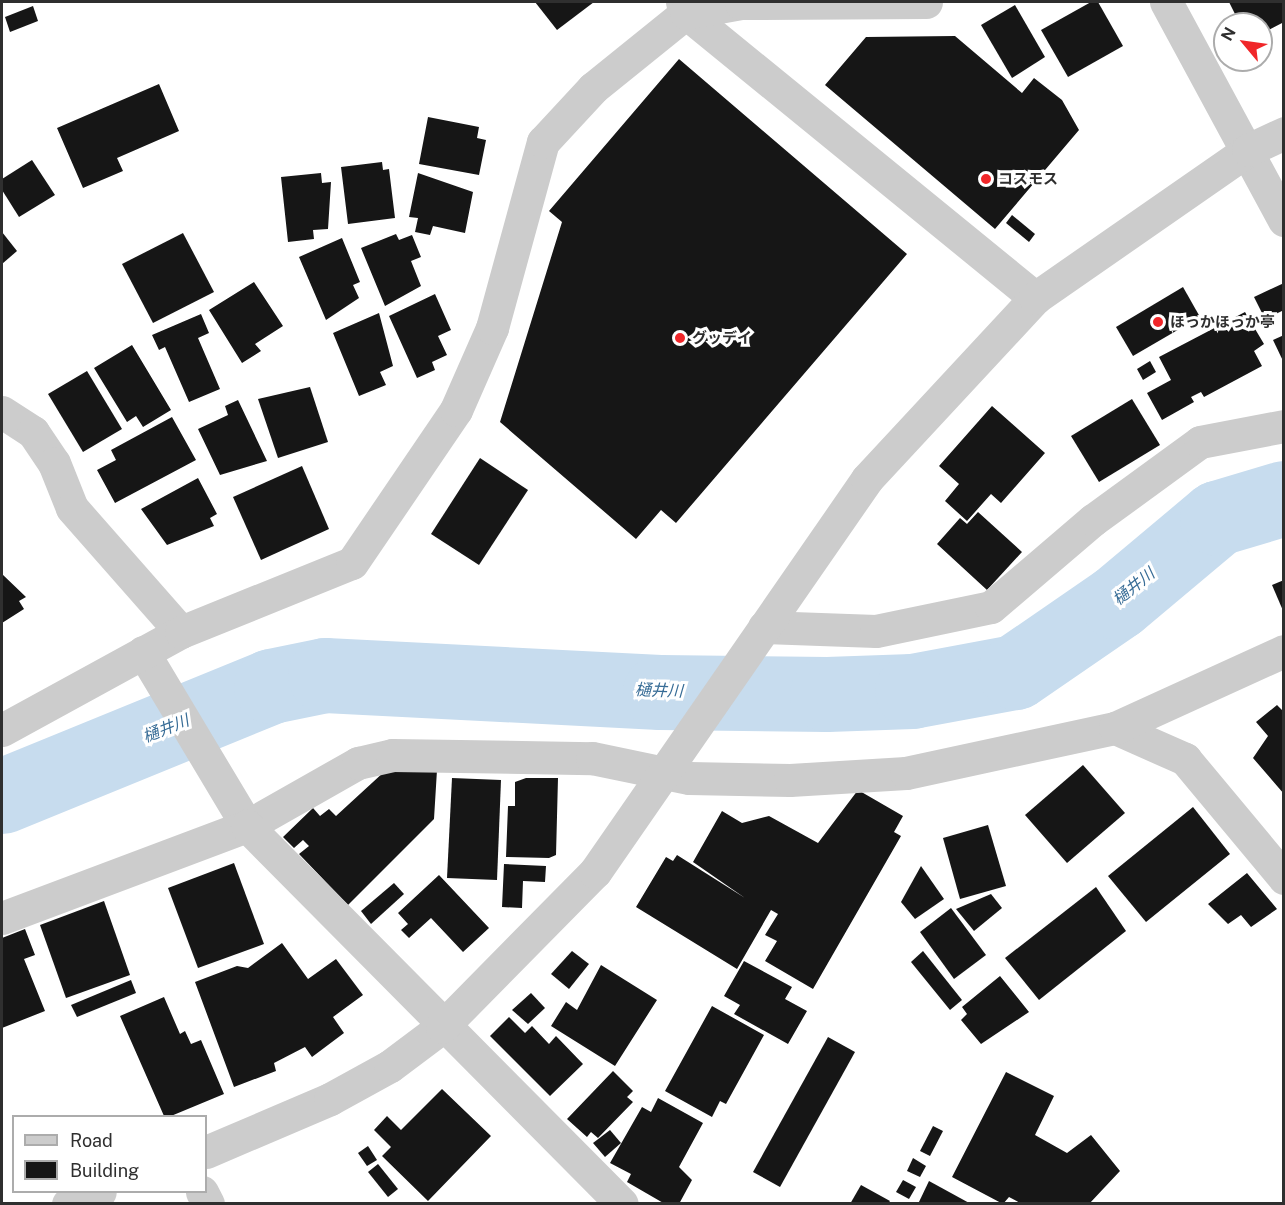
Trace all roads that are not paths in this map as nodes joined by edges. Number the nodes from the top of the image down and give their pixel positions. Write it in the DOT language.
graph roads {
  1 [pos="926,2"];
  2 [pos="1166,2"];
  3 [pos="684,7"];
  4 [pos="1284,133"];
  5 [pos="1248,150"];
  6 [pos="1284,220"];
  7 [pos="1035,298"];
  8 [pos="2,412"];
  9 [pos="1284,426"];
  10 [pos="764,627"];
  11 [pos="181,632"];
  12 [pos="1284,651"];
  13 [pos="149,661"];
  14 [pos="1114,728"];
  15 [pos="2,730"];
  16 [pos="663,774"];
  17 [pos="247,826"];
  18 [pos="1284,878"];
  19 [pos="2,918"];
  20 [pos="442,1028"];
  21 [pos="207,1152"];
  22 [pos="95,1193"];
  23 [pos="68,1203"];
  24 [pos="622,1203"];
  1 -- 3 [label="street"];
  2 -- 5 [label="street"];
  3 -- 7 [label="street"];
  3 -- 11 [label="street"];
  4 -- 5 [label="street"];
  5 -- 6 [label="street"];
  5 -- 7 [label="street"];
  7 -- 10 [label="street"];
  8 -- 11 [label="street"];
  9 -- 10 [label="street"];
  10 -- 16 [label="street"];
  11 -- 13 [label="street"];
  12 -- 14 [label="street"];
  13 -- 15 [label="street"];
  13 -- 17 [label="street"];
  14 -- 16 [label="street"];
  14 -- 18 [label="street"];
  16 -- 17 [label="street"];
  16 -- 20 [label="street"];
  17 -- 19 [label="street"];
  17 -- 20 [label="street"];
  20 -- 21 [label="street"];
  20 -- 24 [label="street"];
  22 -- 23 [label="street"];
}
